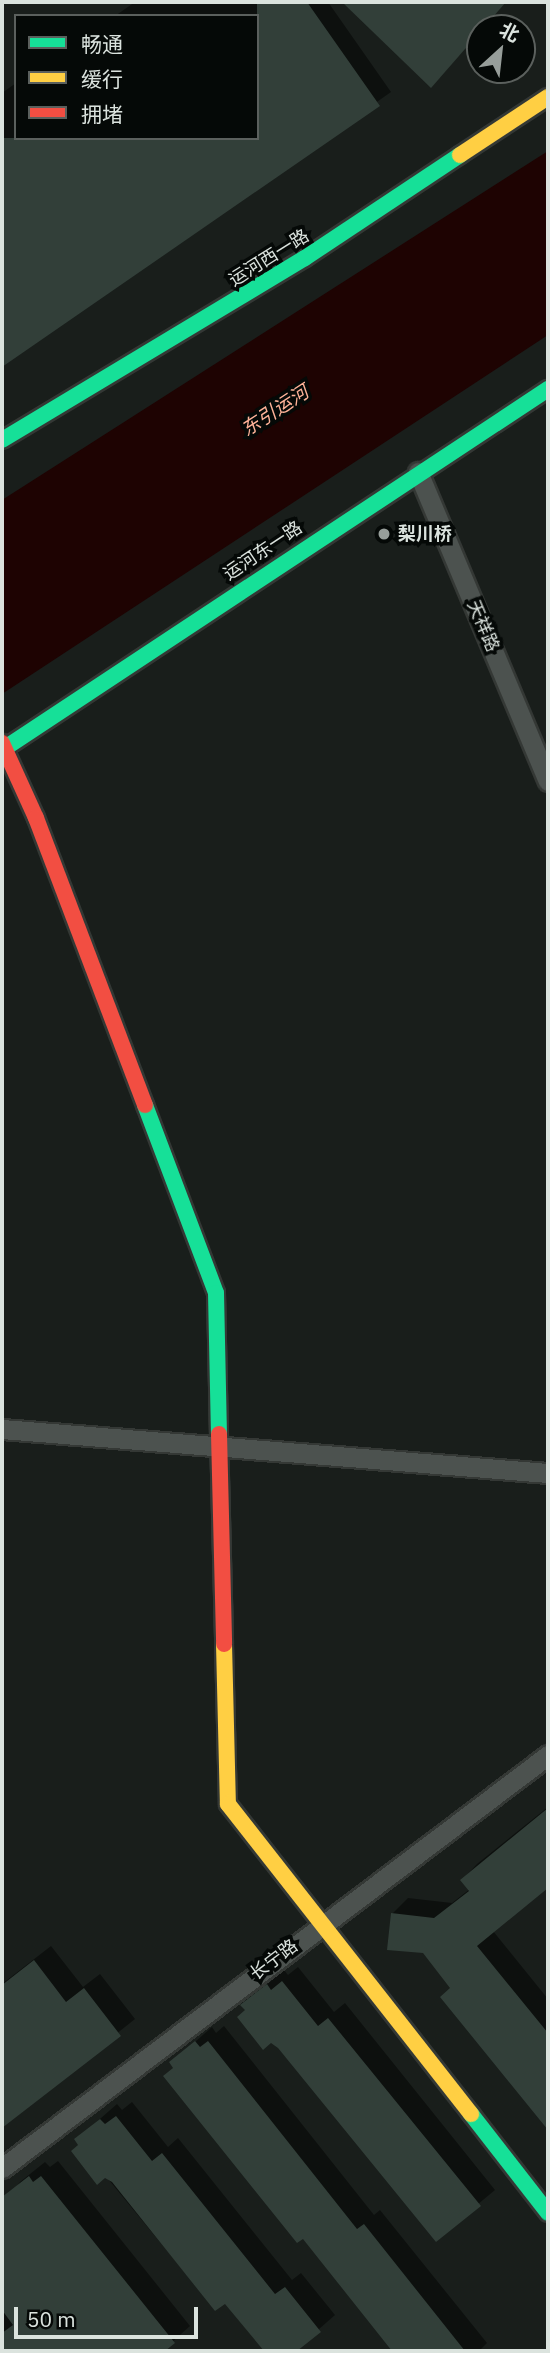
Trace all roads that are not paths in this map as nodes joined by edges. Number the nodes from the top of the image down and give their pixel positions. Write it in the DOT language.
graph roads {
  1 [pos="548,97"];
  2 [pos="548,389"];
  3 [pos="2,440"];
  4 [pos="418,472"];
  5 [pos="3,747"];
  6 [pos="548,781"];
  7 [pos="2,1429"];
  8 [pos="220,1448"];
  9 [pos="548,1473"];
  10 [pos="548,1755"];
  11 [pos="321,1924"];
  12 [pos="2,2168"];
  13 [pos="548,2213"];
  1 -- 3 [label="street, 运河西一路"];
  2 -- 4 [label="street, 运河东一路"];
  4 -- 5 [label="street, 运河东一路"];
  4 -- 6 [label="street, 天祥路"];
  5 -- 8 [label="street"];
  7 -- 8 [label="street"];
  8 -- 9 [label="street"];
  8 -- 11 [label="street"];
  10 -- 11 [label="street, 长宁路"];
  11 -- 12 [label="street, 长宁路"];
  11 -- 13 [label="street"];
}
